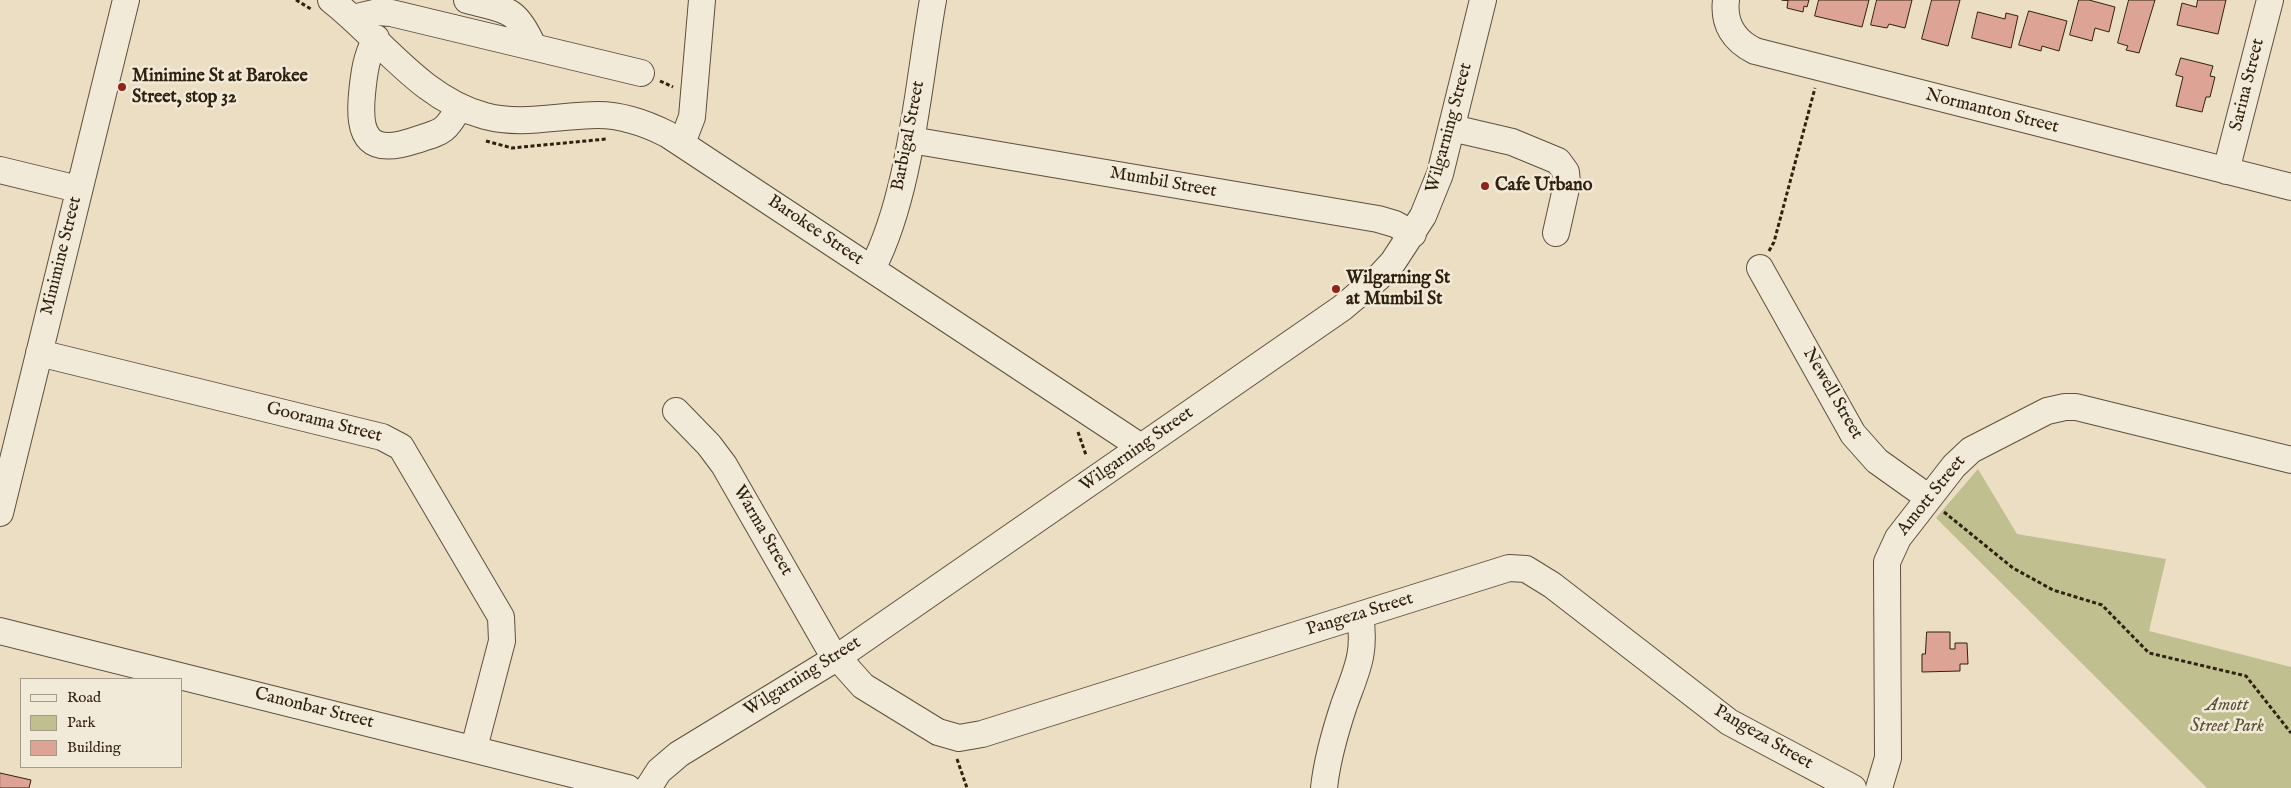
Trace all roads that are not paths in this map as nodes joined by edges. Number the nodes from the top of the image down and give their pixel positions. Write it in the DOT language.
graph roads {
  1 [pos="126,0"];
  2 [pos="331,0"];
  3 [pos="467,0"];
  4 [pos="702,0"];
  5 [pos="933,0"];
  6 [pos="1726,0"];
  7 [pos="2270,0"];
  8 [pos="1480,1"];
  9 [pos="353,18"];
  10 [pos="376,38"];
  11 [pos="533,46"];
  12 [pos="641,73"];
  13 [pos="459,107"];
  14 [pos="1452,128"];
  15 [pos="910,140"];
  16 [pos="682,143"];
  17 [pos="0,170"];
  18 [pos="2226,171"];
  19 [pos="2291,187"];
  20 [pos="78,188"];
  21 [pos="1413,234"];
  22 [pos="1556,234"];
  23 [pos="1760,268"];
  24 [pos="872,269"];
  25 [pos="39,353"];
  26 [pos="676,411"];
  27 [pos="1141,447"];
  28 [pos="2291,460"];
  29 [pos="1929,498"];
  30 [pos="0,513"];
  31 [pos="1360,615"];
  32 [pos="0,631"];
  33 [pos="838,657"];
  34 [pos="474,748"];
  35 [pos="628,788"];
  36 [pos="648,788"];
  37 [pos="1324,788"];
  38 [pos="1853,788"];
  39 [pos="1879,788"];
  1 -- 20 [label="street, Minimine Street"];
  2 -- 9 [label="street, Barokee Street"];
  3 -- 11 [label="street"];
  4 -- 16 [label="street"];
  5 -- 15 [label="street, Barbigal Street"];
  6 -- 18 [label="street, Normanton Street"];
  7 -- 18 [label="street, Sarina Street"];
  8 -- 14 [label="street, Wilgarning Street"];
  9 -- 10 [label="street, Barokee Street"];
  9 -- 11 [label="street"];
  10 -- 13 [label="street, Barokee Street"];
  10 -- 13 [label="street"];
  11 -- 12 [label="street"];
  13 -- 16 [label="street, Barokee Street"];
  14 -- 21 [label="street, Wilgarning Street"];
  14 -- 22 [label="street"];
  15 -- 21 [label="street, Mumbil Street"];
  15 -- 24 [label="street, Barbigal Street"];
  16 -- 24 [label="street, Barokee Street"];
  17 -- 20 [label="street"];
  18 -- 19 [label="street, Normanton Street"];
  20 -- 25 [label="street, Minimine Street"];
  21 -- 27 [label="street, Wilgarning Street"];
  23 -- 29 [label="street, Newell Street"];
  24 -- 27 [label="street, Barokee Street"];
  25 -- 30 [label="street, Minimine Street"];
  25 -- 34 [label="street, Goorama Street"];
  26 -- 33 [label="street, Warma Street"];
  27 -- 33 [label="street, Wilgarning Street"];
  28 -- 29 [label="street, Amott Street"];
  29 -- 39 [label="street, Amott Street"];
  31 -- 33 [label="street, Pangeza Street"];
  31 -- 37 [label="street"];
  31 -- 38 [label="street, Pangeza Street"];
  32 -- 34 [label="street, Canonbar Street"];
  33 -- 36 [label="street, Wilgarning Street"];
  34 -- 35 [label="street, Canonbar Street"];
}
